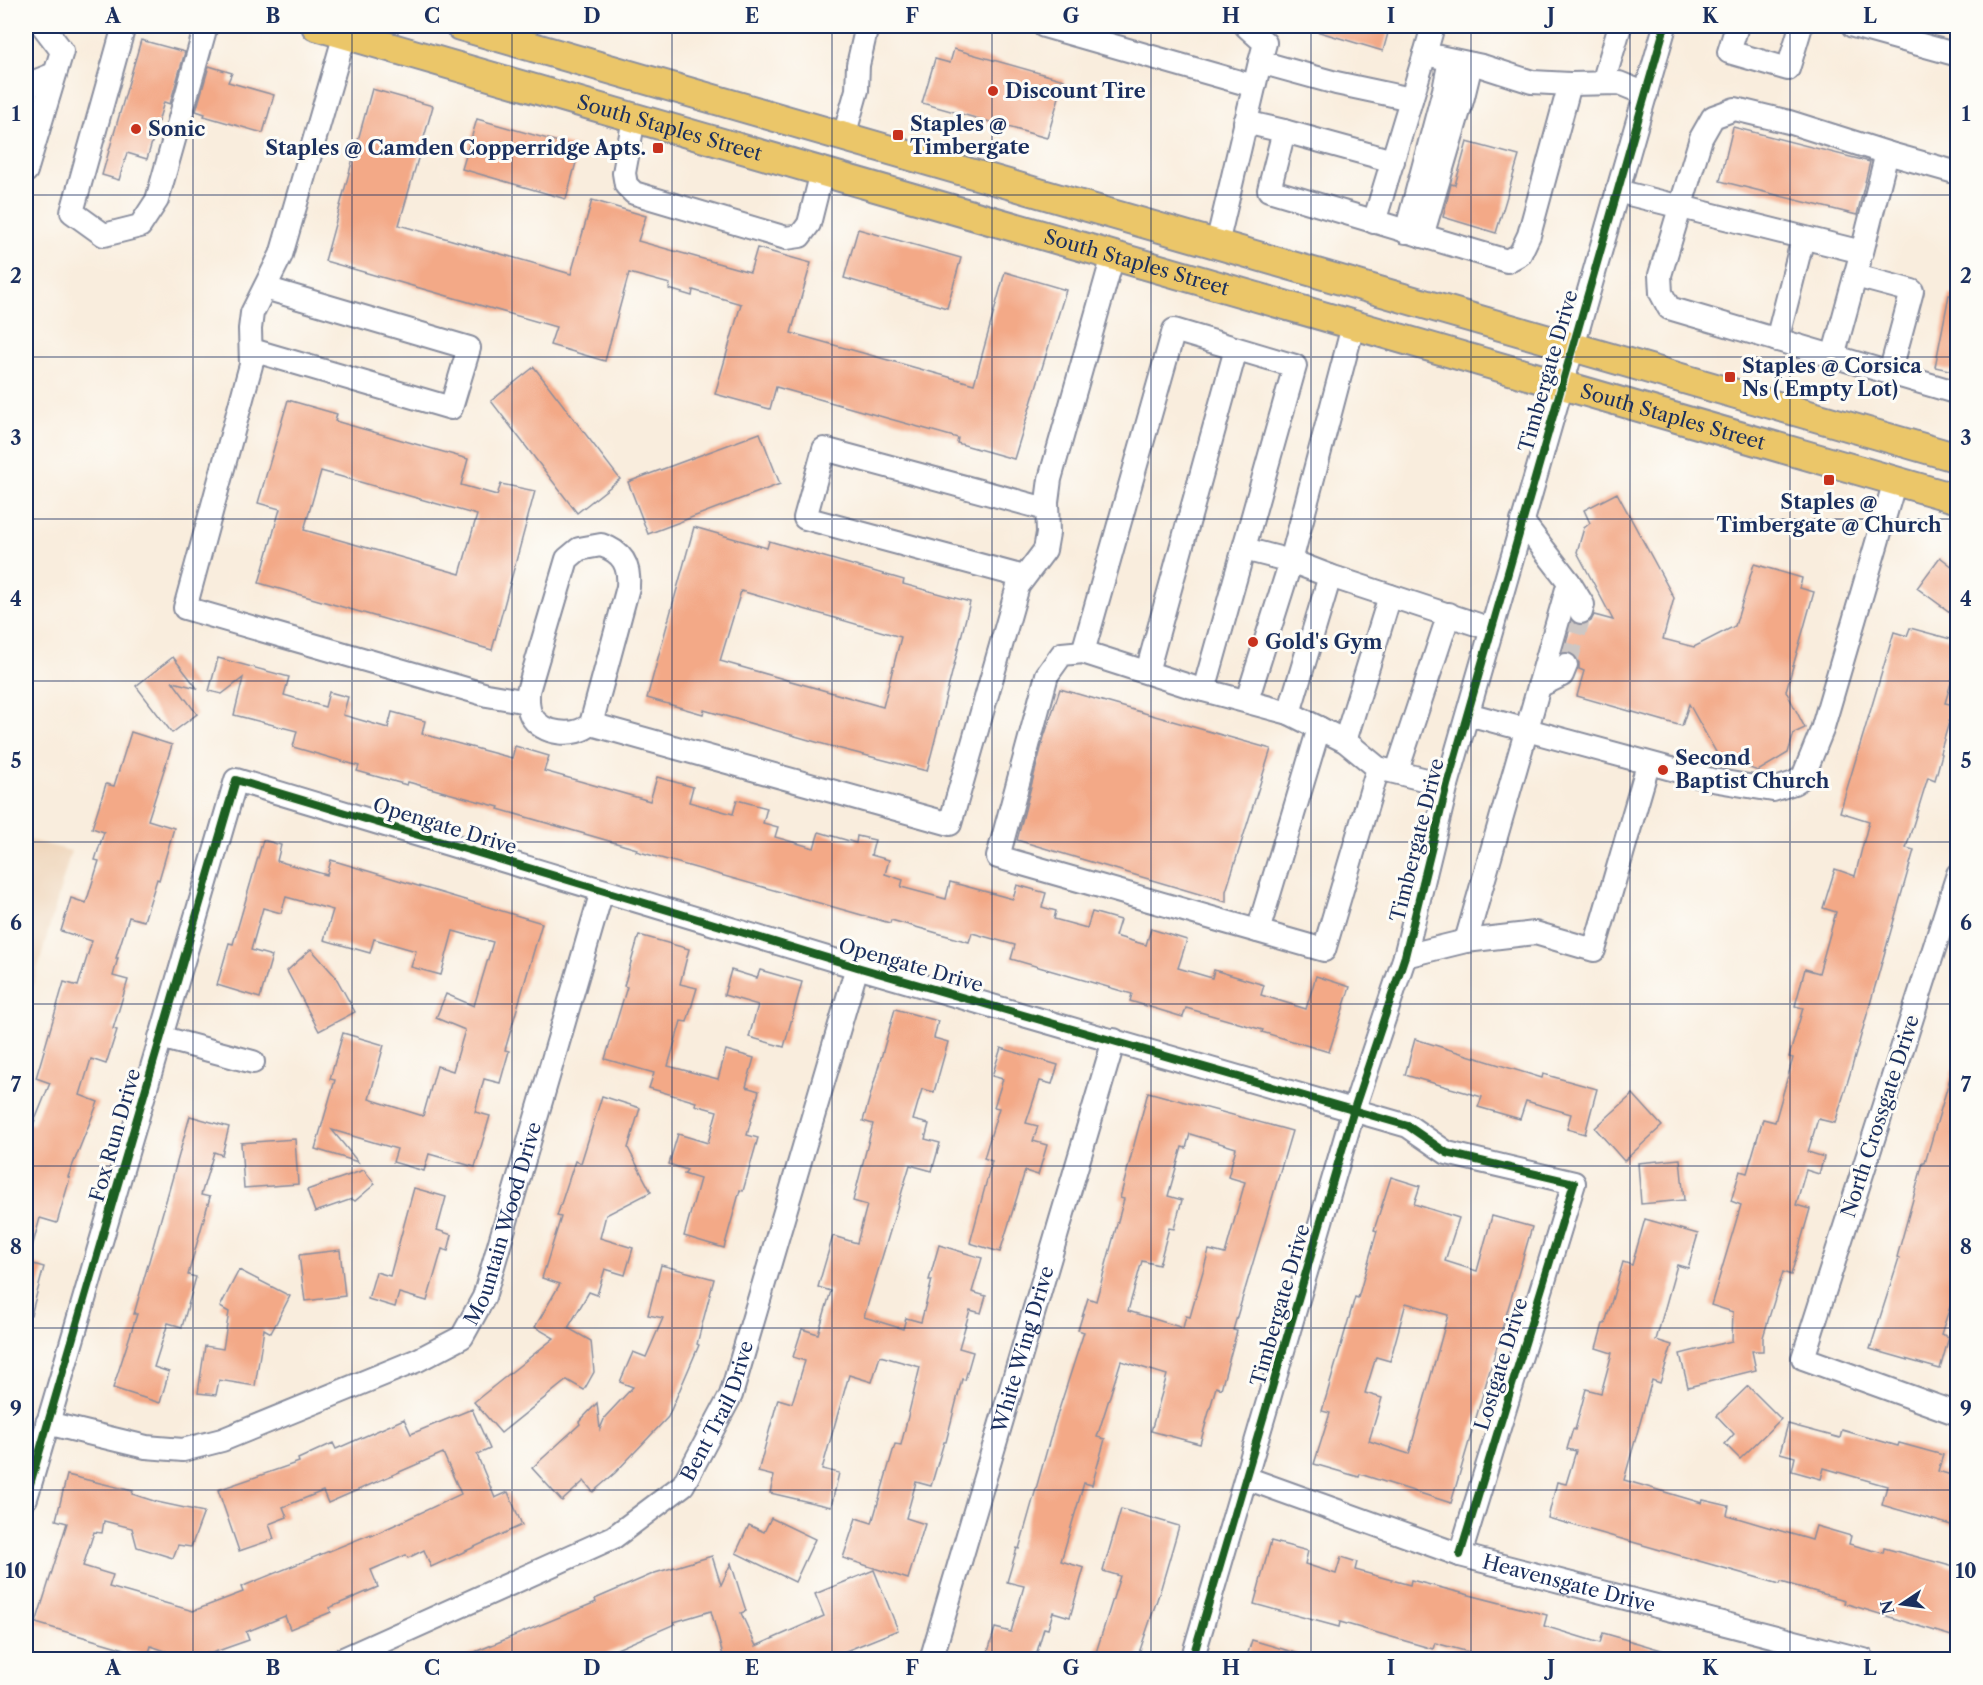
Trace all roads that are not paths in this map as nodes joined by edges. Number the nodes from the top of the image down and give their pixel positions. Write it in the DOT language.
graph roads {
  1 [pos="43,26"];
  2 [pos="124,26"];
  3 [pos="206,26"];
  4 [pos="316,26"];
  5 [pos="465,26"];
  6 [pos="867,26"];
  7 [pos="1044,26"];
  8 [pos="1246,26"];
  9 [pos="1433,26"];
  10 [pos="1620,26"];
  11 [pos="1737,26"];
  12 [pos="1801,26"];
  13 [pos="1853,26"];
  14 [pos="1657,29"];
  15 [pos="345,34"];
  16 [pos="385,46"];
  17 [pos="1425,54"];
  18 [pos="1958,55"];
  19 [pos="568,57"];
  20 [pos="1260,62"];
  21 [pos="1460,62"];
  22 [pos="481,73"];
  23 [pos="54,74"];
  24 [pos="1604,83"];
  25 [pos="1570,84"];
  26 [pos="1254,86"];
  27 [pos="1646,93"];
  28 [pos="26,96"];
  29 [pos="1411,99"];
  30 [pos="634,118"];
  31 [pos="1245,123"];
  32 [pos="1284,131"];
  33 [pos="844,136"];
  34 [pos="1887,153"];
  35 [pos="1393,161"];
  36 [pos="26,163"];
  37 [pos="822,172"];
  38 [pos="1958,173"];
  39 [pos="1617,191"];
  40 [pos="1680,206"];
  41 [pos="1374,222"];
  42 [pos="1414,234"];
  43 [pos="1803,238"];
  44 [pos="1217,244"];
  45 [pos="1862,252"];
  46 [pos="1113,256"];
  47 [pos="1856,276"];
  48 [pos="265,288"];
  49 [pos="1353,326"];
  50 [pos="1777,340"];
  51 [pos="1572,347"];
  52 [pos="1236,349"];
  53 [pos="252,350"];
  54 [pos="1833,357"];
  55 [pos="1890,373"];
  56 [pos="1561,386"];
  57 [pos="1958,393"];
  58 [pos="1958,458"];
  59 [pos="1895,482"];
  60 [pos="1958,499"];
  61 [pos="1046,509"];
  62 [pos="1522,521"];
  63 [pos="1244,549"];
  64 [pos="1291,561"];
  65 [pos="1330,576"];
  66 [pos="1023,577"];
  67 [pos="1569,582"];
  68 [pos="1389,596"];
  69 [pos="1581,612"];
  70 [pos="1449,614"];
  71 [pos="1491,629"];
  72 [pos="1083,652"];
  73 [pos="1566,665"];
  74 [pos="1147,672"];
  75 [pos="1539,686"];
  76 [pos="1204,690"];
  77 [pos="1247,700"];
  78 [pos="528,702"];
  79 [pos="1289,713"];
  80 [pos="1467,714"];
  81 [pos="591,724"];
  82 [pos="1319,728"];
  83 [pos="1527,729"];
  84 [pos="1345,741"];
  85 [pos="1648,765"];
  86 [pos="1388,770"];
  87 [pos="236,780"];
  88 [pos="1447,785"];
  89 [pos="1958,874"];
  90 [pos="602,891"];
  91 [pos="1258,931"];
  92 [pos="1466,941"];
  93 [pos="1405,956"];
  94 [pos="857,966"];
  95 [pos="160,1037"];
  96 [pos="1113,1040"];
  97 [pos="253,1062"];
  98 [pos="1354,1109"];
  99 [pos="1574,1183"];
  100 [pos="1958,1414"];
  101 [pos="47,1423"];
  102 [pos="1246,1478"];
  103 [pos="26,1498"];
  104 [pos="1460,1555"];
  105 [pos="347,1658"];
  106 [pos="931,1659"];
  107 [pos="1192,1659"];
  108 [pos="1864,1659"];
  1 -- 23 [label="street"];
  2 -- 3 [label="street"];
  4 -- 15 [label="main road, South Staples Street"];
  5 -- 16 [label="main road"];
  5 -- 19 [label="main road, South Staples Street"];
  6 -- 33 [label="street"];
  7 -- 26 [label="street"];
  8 -- 20 [label="street"];
  9 -- 17 [label="street"];
  10 -- 24 [label="street"];
  11 -- 12 [label="street"];
  13 -- 18 [label="street"];
  14 -- 27 [label="street, Timbergate Drive"];
  15 -- 16 [label="main road, South Staples Street"];
  15 -- 48 [label="street"];
  16 -- 22 [label="main road, South Staples Street"];
  17 -- 21 [label="street"];
  17 -- 29 [label="street"];
  19 -- 22 [label="main road"];
  19 -- 33 [label="main road, South Staples Street"];
  20 -- 26 [label="street"];
  20 -- 29 [label="street"];
  21 -- 25 [label="street"];
  21 -- 42 [label="street"];
  22 -- 30 [label="main road, South Staples Street"];
  23 -- 28 [label="street"];
  23 -- 36 [label="street"];
  24 -- 25 [label="street"];
  24 -- 27 [label="street"];
  25 -- 42 [label="street"];
  26 -- 31 [label="street"];
  27 -- 39 [label="street, Timbergate Drive"];
  29 -- 35 [label="street"];
  30 -- 37 [label="main road, South Staples Street"];
  30 -- 37 [label="street"];
  31 -- 32 [label="street"];
  31 -- 44 [label="street"];
  32 -- 35 [label="street"];
  32 -- 41 [label="street"];
  33 -- 44 [label="main road, South Staples Street"];
  34 -- 38 [label="street"];
  34 -- 40 [label="street"];
  34 -- 45 [label="street"];
  35 -- 41 [label="street"];
  37 -- 46 [label="main road, South Staples Street"];
  39 -- 40 [label="street"];
  39 -- 51 [label="street, Timbergate Drive"];
  40 -- 43 [label="street"];
  40 -- 50 [label="street"];
  41 -- 42 [label="street"];
  43 -- 45 [label="street"];
  43 -- 50 [label="street"];
  44 -- 51 [label="main road, South Staples Street"];
  45 -- 47 [label="street"];
  46 -- 49 [label="main road, South Staples Street"];
  46 -- 61 [label="street"];
  47 -- 54 [label="street"];
  47 -- 55 [label="street"];
  48 -- 53 [label="street"];
  48 -- 53 [label="street"];
  49 -- 56 [label="main road, South Staples Street"];
  49 -- 64 [label="street"];
  50 -- 54 [label="street"];
  51 -- 56 [label="street, Timbergate Drive"];
  51 -- 58 [label="main road, South Staples Street"];
  52 -- 63 [label="street"];
  52 -- 72 [label="street"];
  52 -- 74 [label="street"];
  53 -- 78 [label="street"];
  54 -- 55 [label="street"];
  55 -- 57 [label="street"];
  56 -- 59 [label="main road, South Staples Street"];
  56 -- 62 [label="street, Timbergate Drive"];
  59 -- 60 [label="main road, South Staples Street"];
  59 -- 85 [label="street"];
  61 -- 66 [label="street"];
  61 -- 66 [label="street"];
  62 -- 67 [label="street"];
  62 -- 71 [label="street, Timbergate Drive"];
  63 -- 64 [label="street"];
  63 -- 76 [label="street"];
  64 -- 65 [label="street"];
  64 -- 77 [label="street"];
  65 -- 68 [label="street"];
  65 -- 79 [label="street"];
  66 -- 81 [label="street"];
  67 -- 69 [label="street"];
  67 -- 75 [label="street"];
  68 -- 70 [label="street"];
  68 -- 84 [label="street"];
  70 -- 71 [label="street"];
  70 -- 86 [label="street"];
  71 -- 80 [label="street, Timbergate Drive"];
  72 -- 74 [label="street"];
  72 -- 91 [label="street"];
  73 -- 75 [label="street"];
  74 -- 76 [label="street"];
  75 -- 83 [label="street"];
  76 -- 77 [label="street"];
  77 -- 79 [label="street"];
  78 -- 81 [label="street"];
  78 -- 81 [label="street"];
  79 -- 82 [label="street"];
  80 -- 83 [label="street"];
  80 -- 88 [label="street, Timbergate Drive"];
  82 -- 84 [label="street"];
  82 -- 91 [label="street"];
  83 -- 85 [label="street"];
  83 -- 92 [label="street"];
  84 -- 86 [label="street"];
  85 -- 92 [label="street"];
  86 -- 88 [label="street"];
  86 -- 91 [label="street"];
  87 -- 90 [label="street, Opengate Drive"];
  87 -- 95 [label="street, Fox Run Drive"];
  88 -- 93 [label="street, Timbergate Drive"];
  89 -- 100 [label="street, North Crossgate Drive"];
  90 -- 94 [label="street, Opengate Drive"];
  90 -- 101 [label="street, Mountain Wood Drive"];
  92 -- 93 [label="street"];
  93 -- 98 [label="street, Timbergate Drive"];
  94 -- 96 [label="street, Opengate Drive"];
  94 -- 105 [label="street, Bent Trail Drive"];
  95 -- 97 [label="street"];
  95 -- 101 [label="street, Fox Run Drive"];
  96 -- 98 [label="street, Opengate Drive"];
  96 -- 106 [label="street, White Wing Drive"];
  98 -- 99 [label="street, Opengate Drive"];
  98 -- 102 [label="street, Timbergate Drive"];
  99 -- 104 [label="street, Lostgate Drive"];
  101 -- 103 [label="street, Fox Run Drive"];
  102 -- 104 [label="street, Heavensgate Drive"];
  102 -- 107 [label="street, Timbergate Drive"];
  104 -- 108 [label="street, Heavensgate Drive"];
}
